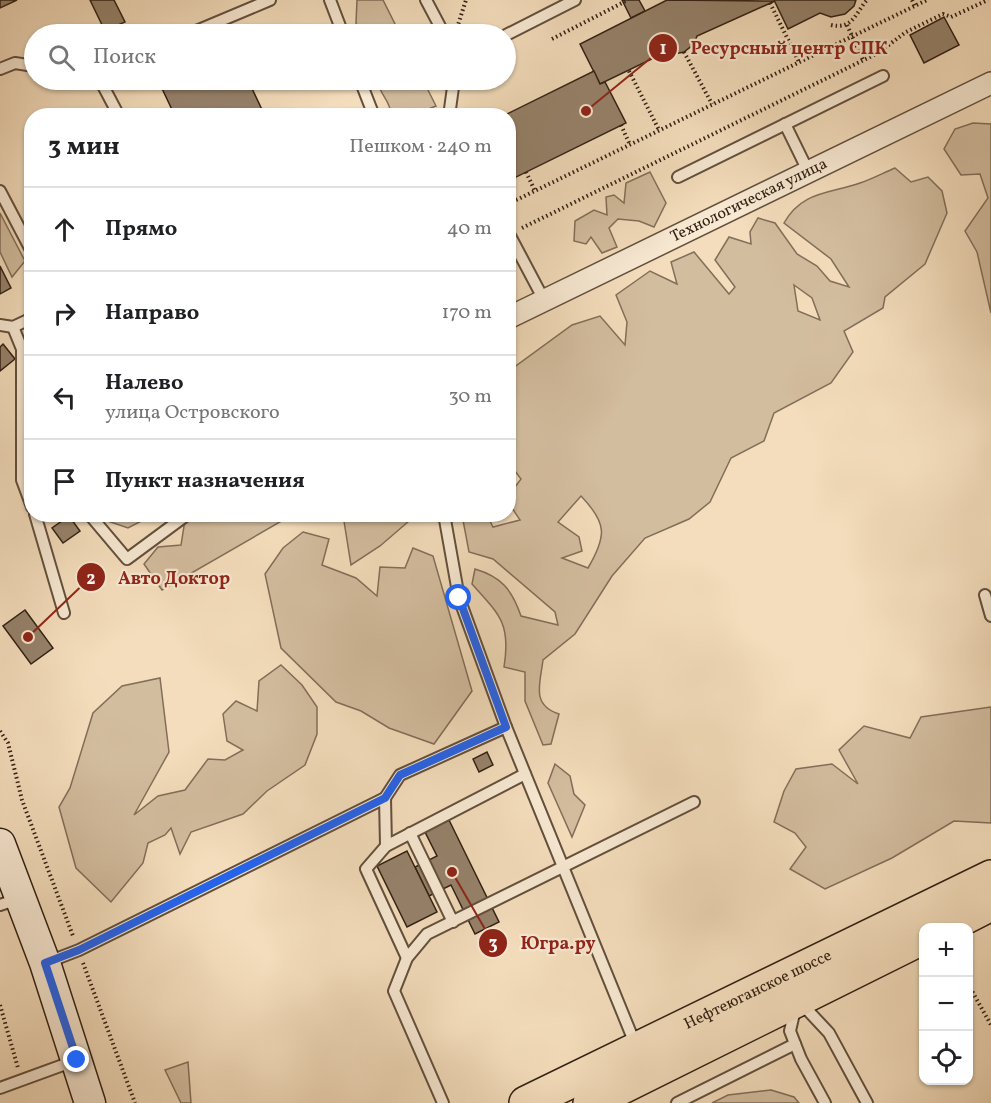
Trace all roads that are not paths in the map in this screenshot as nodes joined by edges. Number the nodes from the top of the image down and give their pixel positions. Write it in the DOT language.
graph roads {
  1 [pos="270,0"];
  2 [pos="330,0"];
  3 [pos="426,0"];
  4 [pos="575,0"];
  5 [pos="213,24"];
  6 [pos="339,24"];
  7 [pos="439,24"];
  8 [pos="516,31"];
  9 [pos="24,64"];
  10 [pos="0,69"];
  11 [pos="883,76"];
  12 [pos="991,83"];
  13 [pos="105,90"];
  14 [pos="364,90"];
  15 [pos="453,90"];
  16 [pos="115,108"];
  17 [pos="371,108"];
  18 [pos="450,108"];
  19 [pos="785,124"];
  20 [pos="809,174"];
  21 [pos="678,177"];
  22 [pos="0,191"];
  23 [pos="24,237"];
  24 [pos="516,246"];
  25 [pos="544,300"];
  26 [pos="516,314"];
  27 [pos="24,322"];
  28 [pos="0,325"];
  29 [pos="13,327"];
  30 [pos="24,402"];
  31 [pos="36,522"];
  32 [pos="96,522"];
  33 [pos="177,522"];
  34 [pos="445,522"];
  35 [pos="985,595"];
  36 [pos="64,613"];
  37 [pos="991,616"];
  38 [pos="506,727"];
  39 [pos="525,774"];
  40 [pos="385,798"];
  41 [pos="694,802"];
  42 [pos="410,834"];
  43 [pos="0,844"];
  44 [pos="386,846"];
  45 [pos="562,867"];
  46 [pos="991,877"];
  47 [pos="11,901"];
  48 [pos="991,904"];
  49 [pos="453,922"];
  50 [pos="952,923"];
  51 [pos="919,940"];
  52 [pos="406,958"];
  53 [pos="45,963"];
  54 [pos="798,1000"];
  55 [pos="795,1044"];
  56 [pos="637,1049"];
  57 [pos="77,1060"];
  58 [pos="0,1088"];
  59 [pos="90,1103"];
  60 [pos="443,1103"];
  61 [pos="526,1103"];
  62 [pos="590,1103"];
  63 [pos="677,1103"];
  64 [pos="825,1103"];
  65 [pos="867,1103"];
  1 -- 5 [label="lane"];
  2 -- 6 [label="lane"];
  3 -- 7 [label="lane"];
  4 -- 8 [label="lane"];
  9 -- 10 [label="lane"];
  11 -- 19 [label="lane"];
  12 -- 20 [label="street, Технологическая улица"];
  13 -- 16 [label="lane"];
  14 -- 17 [label="lane"];
  15 -- 18 [label="lane"];
  19 -- 20 [label="lane"];
  19 -- 21 [label="lane"];
  20 -- 25 [label="street, Технологическая улица"];
  22 -- 23 [label="lane"];
  24 -- 25 [label="lane"];
  25 -- 26 [label="street, Технологическая улица"];
  27 -- 29 [label="lane"];
  28 -- 29 [label="lane"];
  29 -- 30 [label="lane"];
  31 -- 36 [label="lane"];
  32 -- 33 [label="lane"];
  34 -- 38 [label="lane"];
  35 -- 37 [label="lane"];
  38 -- 39 [label="lane"];
  38 -- 40 [label="lane"];
  39 -- 42 [label="lane"];
  39 -- 45 [label="lane"];
  40 -- 44 [label="lane"];
  40 -- 53 [label="lane"];
  41 -- 45 [label="lane"];
  42 -- 44 [label="lane"];
  42 -- 49 [label="lane"];
  43 -- 47 [label="main road"];
  44 -- 52 [label="lane"];
  45 -- 49 [label="lane"];
  45 -- 56 [label="lane"];
  46 -- 56 [label="main road, Нефтеюганское шоссе"];
  47 -- 53 [label="main road"];
  48 -- 50 [label="main road"];
  49 -- 52 [label="lane"];
  51 -- 54 [label="main road, Нефтеюганское шоссе"];
  52 -- 60 [label="lane"];
  53 -- 57 [label="main road"];
  54 -- 55 [label="lane"];
  54 -- 62 [label="main road, Нефтеюганское шоссе"];
  54 -- 65 [label="lane"];
  55 -- 63 [label="lane"];
  55 -- 64 [label="lane"];
  56 -- 61 [label="main road, Нефтеюганское шоссе"];
  57 -- 58 [label="lane"];
  57 -- 59 [label="main road"];
}
